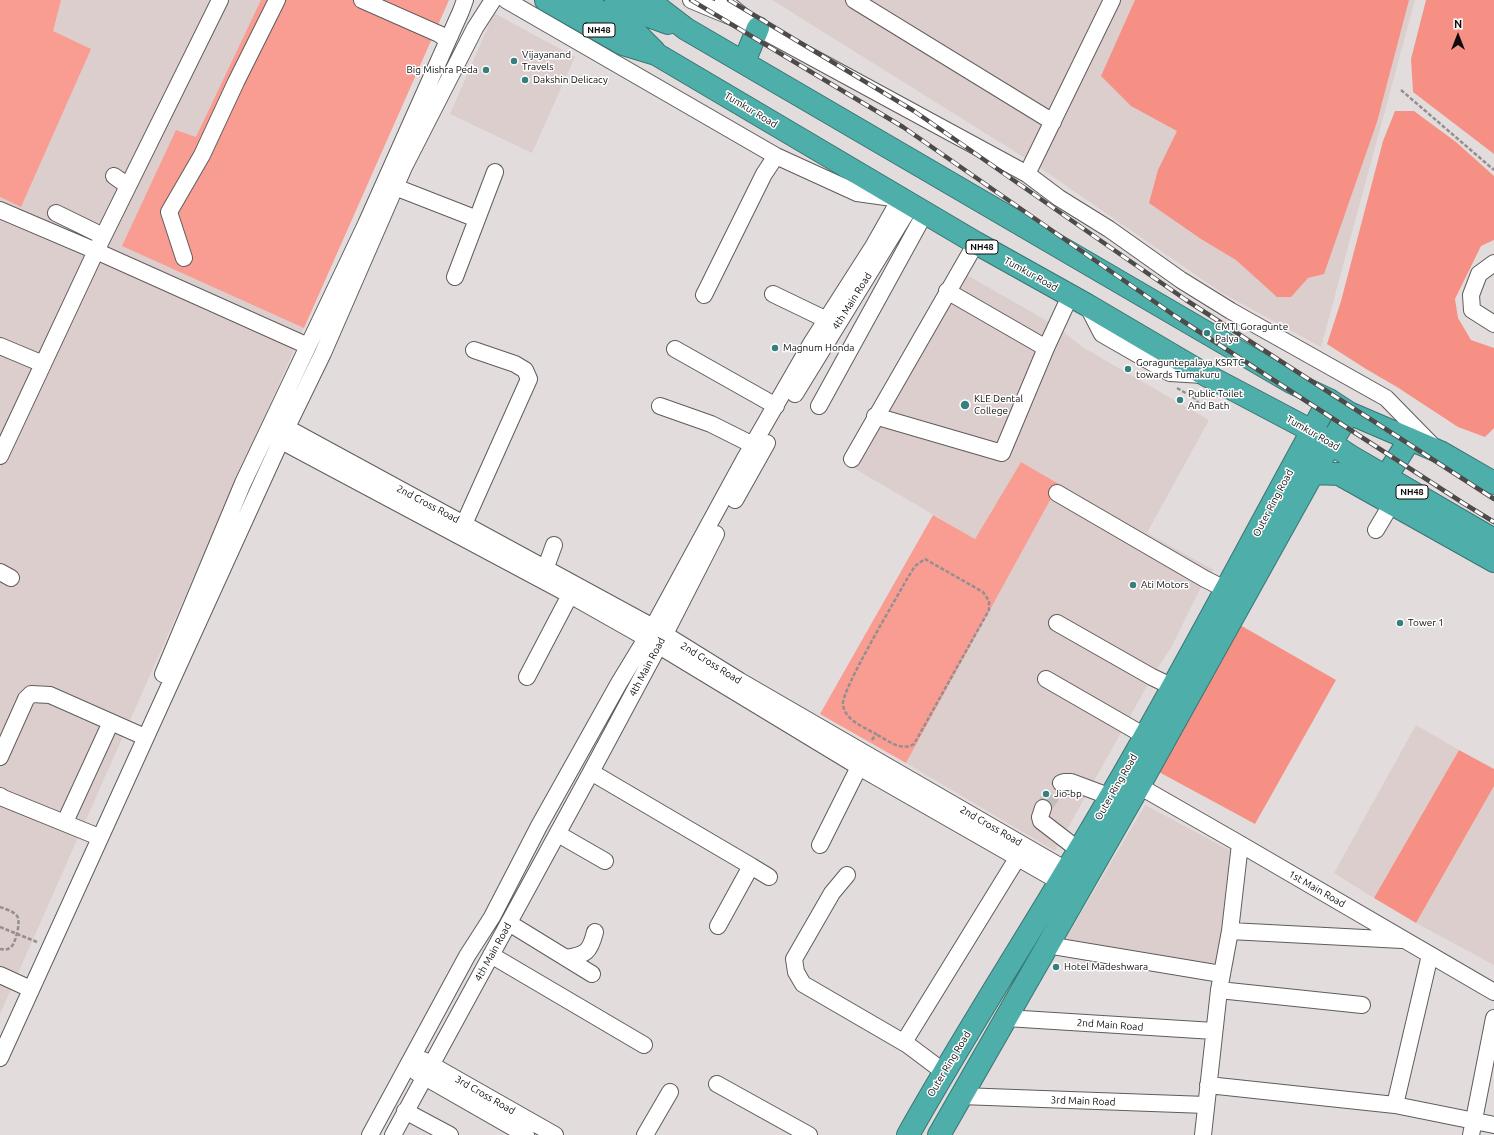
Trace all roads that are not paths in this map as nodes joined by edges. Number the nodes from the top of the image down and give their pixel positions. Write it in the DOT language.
graph roads {
  1 [pos="220,0"];
  2 [pos="278,0"];
  3 [pos="362,0"];
  4 [pos="465,0"];
  5 [pos="493,0"];
  6 [pos="506,0"];
  7 [pos="546,0"];
  8 [pos="580,0"];
  9 [pos="616,0"];
  10 [pos="648,0"];
  11 [pos="690,0"];
  12 [pos="723,0"];
  13 [pos="854,0"];
  14 [pos="1112,0"];
  15 [pos="758,28"];
  16 [pos="686,29"];
  17 [pos="448,40"];
  18 [pos="656,54"];
  19 [pos="744,62"];
  20 [pos="1052,122"];
  21 [pos="776,156"];
  22 [pos="495,172"];
  23 [pos="1027,174"];
  24 [pos="114,176"];
  25 [pos="128,186"];
  26 [pos="395,187"];
  27 [pos="912,206"];
  28 [pos="0,210"];
  29 [pos="56,212"];
  30 [pos="477,219"];
  31 [pos="103,236"];
  32 [pos="976,243"];
  33 [pos="96,251"];
  34 [pos="184,258"];
  35 [pos="1494,263"];
  36 [pos="455,277"];
  37 [pos="947,291"];
  38 [pos="773,294"];
  39 [pos="704,295"];
  40 [pos="1078,301"];
  41 [pos="827,320"];
  42 [pos="1494,324"];
  43 [pos="0,346"];
  44 [pos="308,346"];
  45 [pos="1046,348"];
  46 [pos="675,349"];
  47 [pos="474,350"];
  48 [pos="43,364"];
  49 [pos="1329,400"];
  50 [pos="660,406"];
  51 [pos="776,406"];
  52 [pos="818,406"];
  53 [pos="1349,413"];
  54 [pos="875,416"];
  55 [pos="277,431"];
  56 [pos="1312,431"];
  57 [pos="1410,439"];
  58 [pos="1331,443"];
  59 [pos="753,445"];
  60 [pos="1440,452"];
  61 [pos="0,456"];
  62 [pos="852,459"];
  63 [pos="1312,473"];
  64 [pos="1386,477"];
  65 [pos="1494,483"];
  66 [pos="1057,493"];
  67 [pos="1392,503"];
  68 [pos="464,524"];
  69 [pos="1376,530"];
  70 [pos="1494,540"];
  71 [pos="554,546"];
  72 [pos="1494,561"];
  73 [pos="546,567"];
  74 [pos="1227,590"];
  75 [pos="570,595"];
  76 [pos="1057,623"];
  77 [pos="656,636"];
  78 [pos="527,677"];
  79 [pos="1046,679"];
  80 [pos="1173,687"];
  81 [pos="111,722"];
  82 [pos="138,734"];
  83 [pos="1146,736"];
  84 [pos="0,757"];
  85 [pos="862,760"];
  86 [pos="591,772"];
  87 [pos="1061,784"];
  88 [pos="1138,786"];
  89 [pos="0,796"];
  90 [pos="1111,797"];
  91 [pos="1043,808"];
  92 [pos="65,822"];
  93 [pos="94,834"];
  94 [pos="558,834"];
  95 [pos="1240,844"];
  96 [pos="820,845"];
  97 [pos="1080,851"];
  98 [pos="1018,857"];
  99 [pos="605,861"];
  100 [pos="751,866"];
  101 [pos="847,875"];
  102 [pos="1064,876"];
  103 [pos="769,877"];
  104 [pos="509,923"];
  105 [pos="718,926"];
  106 [pos="1230,931"];
  107 [pos="595,932"];
  108 [pos="1405,940"];
  109 [pos="1047,945"];
  110 [pos="491,955"];
  111 [pos="1430,955"];
  112 [pos="566,958"];
  113 [pos="592,974"];
  114 [pos="1221,974"];
  115 [pos="0,975"];
  116 [pos="24,986"];
  117 [pos="1219,990"];
  118 [pos="1494,992"];
  119 [pos="1362,1005"];
  120 [pos="1006,1018"];
  121 [pos="1494,1018"];
  122 [pos="1214,1031"];
  123 [pos="0,1039"];
  124 [pos="904,1042"];
  125 [pos="644,1045"];
  126 [pos="0,1058"];
  127 [pos="411,1061"];
  128 [pos="428,1071"];
  129 [pos="944,1072"];
  130 [pos="718,1084"];
  131 [pos="1208,1085"];
  132 [pos="670,1092"];
  133 [pos="961,1096"];
  134 [pos="1206,1105"];
  135 [pos="1396,1105"];
  136 [pos="405,1112"];
  137 [pos="1494,1125"];
  138 [pos="1472,1128"];
  139 [pos="370,1135"];
  140 [pos="392,1135"];
  141 [pos="450,1135"];
  142 [pos="526,1135"];
  143 [pos="555,1135"];
  144 [pos="645,1135"];
  145 [pos="809,1135"];
  146 [pos="908,1135"];
  147 [pos="939,1135"];
  148 [pos="1203,1135"];
  1 -- 25 [label="street"];
  2 -- 34 [label="street"];
  3 -- 17 [label="street"];
  4 -- 17 [label="street"];
  5 -- 26 [label="street"];
  6 -- 21 [label="street"];
  7 -- 18 [label="highway, Tumkur Road / NH48"];
  8 -- 18 [label="highway"];
  9 -- 16 [label="highway"];
  10 -- 16 [label="highway"];
  11 -- 15 [label="street"];
  12 -- 15 [label="street"];
  13 -- 20 [label="street"];
  14 -- 20 [label="street"];
  15 -- 19 [label="highway"];
  15 -- 23 [label="street"];
  16 -- 19 [label="highway"];
  17 -- 44 [label="street"];
  18 -- 27 [label="highway, Tumkur Road / NH48"];
  19 -- 49 [label="highway"];
  20 -- 23 [label="street"];
  21 -- 27 [label="street"];
  21 -- 39 [label="street"];
  22 -- 30 [label="street"];
  23 -- 60 [label="street"];
  24 -- 25 [label="street"];
  25 -- 31 [label="street"];
  26 -- 30 [label="street"];
  26 -- 55 [label="street"];
  27 -- 32 [label="highway, Tumkur Road / NH48"];
  27 -- 41 [label="street"];
  27 -- 52 [label="street"];
  27 -- 77 [label="street, 4th Main Road"];
  28 -- 33 [label="street"];
  29 -- 31 [label="street"];
  30 -- 36 [label="street"];
  31 -- 33 [label="street"];
  32 -- 37 [label="street"];
  32 -- 40 [label="highway, Tumkur Road / NH48"];
  33 -- 44 [label="street"];
  33 -- 48 [label="street"];
  35 -- 42 [label="street"];
  37 -- 45 [label="street"];
  37 -- 54 [label="street"];
  38 -- 41 [label="street"];
  40 -- 45 [label="street"];
  40 -- 56 [label="highway, Tumkur Road / NH48"];
  41 -- 51 [label="street"];
  43 -- 48 [label="street"];
  44 -- 55 [label="street"];
  45 -- 54 [label="street"];
  46 -- 51 [label="street"];
  47 -- 68 [label="street"];
  48 -- 61 [label="street"];
  49 -- 53 [label="highway"];
  49 -- 56 [label="highway, Outer Ring Road"];
  50 -- 59 [label="street"];
  51 -- 59 [label="street"];
  53 -- 57 [label="highway"];
  53 -- 58 [label="highway, Outer Ring Road"];
  54 -- 62 [label="street"];
  55 -- 68 [label="street, 2nd Cross Road"];
  55 -- 75 [label="street"];
  55 -- 82 [label="street"];
  55 -- 126 [label="street"];
  56 -- 58 [label="highway, Tumkur Road / NH48"];
  56 -- 74 [label="highway, Outer Ring Road"];
  57 -- 60 [label="highway"];
  57 -- 64 [label="highway"];
  58 -- 63 [label="highway, Outer Ring Road"];
  58 -- 64 [label="highway, Tumkur Road / NH48"];
  59 -- 77 [label="street"];
  60 -- 65 [label="highway"];
  63 -- 67 [label="highway"];
  63 -- 88 [label="highway, Outer Ring Road"];
  64 -- 70 [label="highway, Tumkur Road / NH48"];
  66 -- 74 [label="street"];
  67 -- 69 [label="street"];
  67 -- 72 [label="highway"];
  68 -- 73 [label="street, 2nd Cross Road"];
  71 -- 73 [label="street"];
  73 -- 77 [label="street, 2nd Cross Road"];
  74 -- 80 [label="highway, Outer Ring Road"];
  75 -- 77 [label="street"];
  75 -- 78 [label="street"];
  76 -- 80 [label="street"];
  77 -- 85 [label="street, 2nd Cross Road"];
  77 -- 86 [label="street, 4th Main Road"];
  77 -- 127 [label="street, 4th Main Road"];
  79 -- 83 [label="street"];
  80 -- 83 [label="highway, Outer Ring Road"];
  81 -- 82 [label="street"];
  81 -- 84 [label="street"];
  81 -- 92 [label="street"];
  82 -- 93 [label="street"];
  83 -- 90 [label="highway, Outer Ring Road"];
  85 -- 96 [label="street"];
  85 -- 98 [label="street, 2nd Cross Road"];
  85 -- 102 [label="street, 2nd Cross Road"];
  86 -- 94 [label="street, 4th Main Road"];
  86 -- 100 [label="street"];
  87 -- 90 [label="street"];
  88 -- 95 [label="street, 1st Main Road"];
  88 -- 109 [label="highway, Outer Ring Road"];
  89 -- 92 [label="street"];
  90 -- 97 [label="highway, Outer Ring Road"];
  91 -- 97 [label="street"];
  92 -- 93 [label="street"];
  93 -- 116 [label="street"];
  94 -- 99 [label="street"];
  94 -- 104 [label="street, 4th Main Road"];
  95 -- 106 [label="street"];
  95 -- 108 [label="street, 1st Main Road"];
  97 -- 102 [label="highway, Outer Ring Road"];
  98 -- 102 [label="street, 2nd Cross Road"];
  98 -- 124 [label="street"];
  100 -- 103 [label="street"];
  100 -- 105 [label="street"];
  101 -- 124 [label="street"];
  102 -- 129 [label="highway, Outer Ring Road"];
  104 -- 110 [label="street, 4th Main Road"];
  104 -- 112 [label="street"];
  106 -- 108 [label="street"];
  106 -- 114 [label="street"];
  107 -- 112 [label="street"];
  108 -- 111 [label="street, 1st Main Road"];
  109 -- 114 [label="street"];
  109 -- 120 [label="highway, Outer Ring Road"];
  110 -- 125 [label="street"];
  110 -- 128 [label="street, 4th Main Road"];
  111 -- 118 [label="street, 1st Main Road"];
  111 -- 135 [label="street"];
  112 -- 113 [label="street"];
  114 -- 117 [label="street"];
  115 -- 116 [label="street"];
  116 -- 123 [label="street"];
  117 -- 119 [label="street"];
  117 -- 122 [label="street"];
  120 -- 122 [label="street, 2nd Main Road"];
  120 -- 133 [label="highway, Outer Ring Road"];
  121 -- 138 [label="street"];
  122 -- 131 [label="street"];
  124 -- 129 [label="street"];
  127 -- 128 [label="street"];
  127 -- 139 [label="street, 4th Main Road"];
  128 -- 136 [label="street, 4th Main Road"];
  128 -- 142 [label="street"];
  128 -- 143 [label="street, 3rd Cross Road"];
  129 -- 146 [label="highway, Outer Ring Road"];
  130 -- 145 [label="street"];
  131 -- 134 [label="street"];
  131 -- 135 [label="street"];
  132 -- 144 [label="street"];
  133 -- 134 [label="street, 3rd Main Road"];
  133 -- 147 [label="highway, Outer Ring Road"];
  134 -- 148 [label="street"];
  135 -- 138 [label="street"];
  136 -- 140 [label="street, 4th Main Road"];
  136 -- 141 [label="street"];
  137 -- 138 [label="street"];
}
